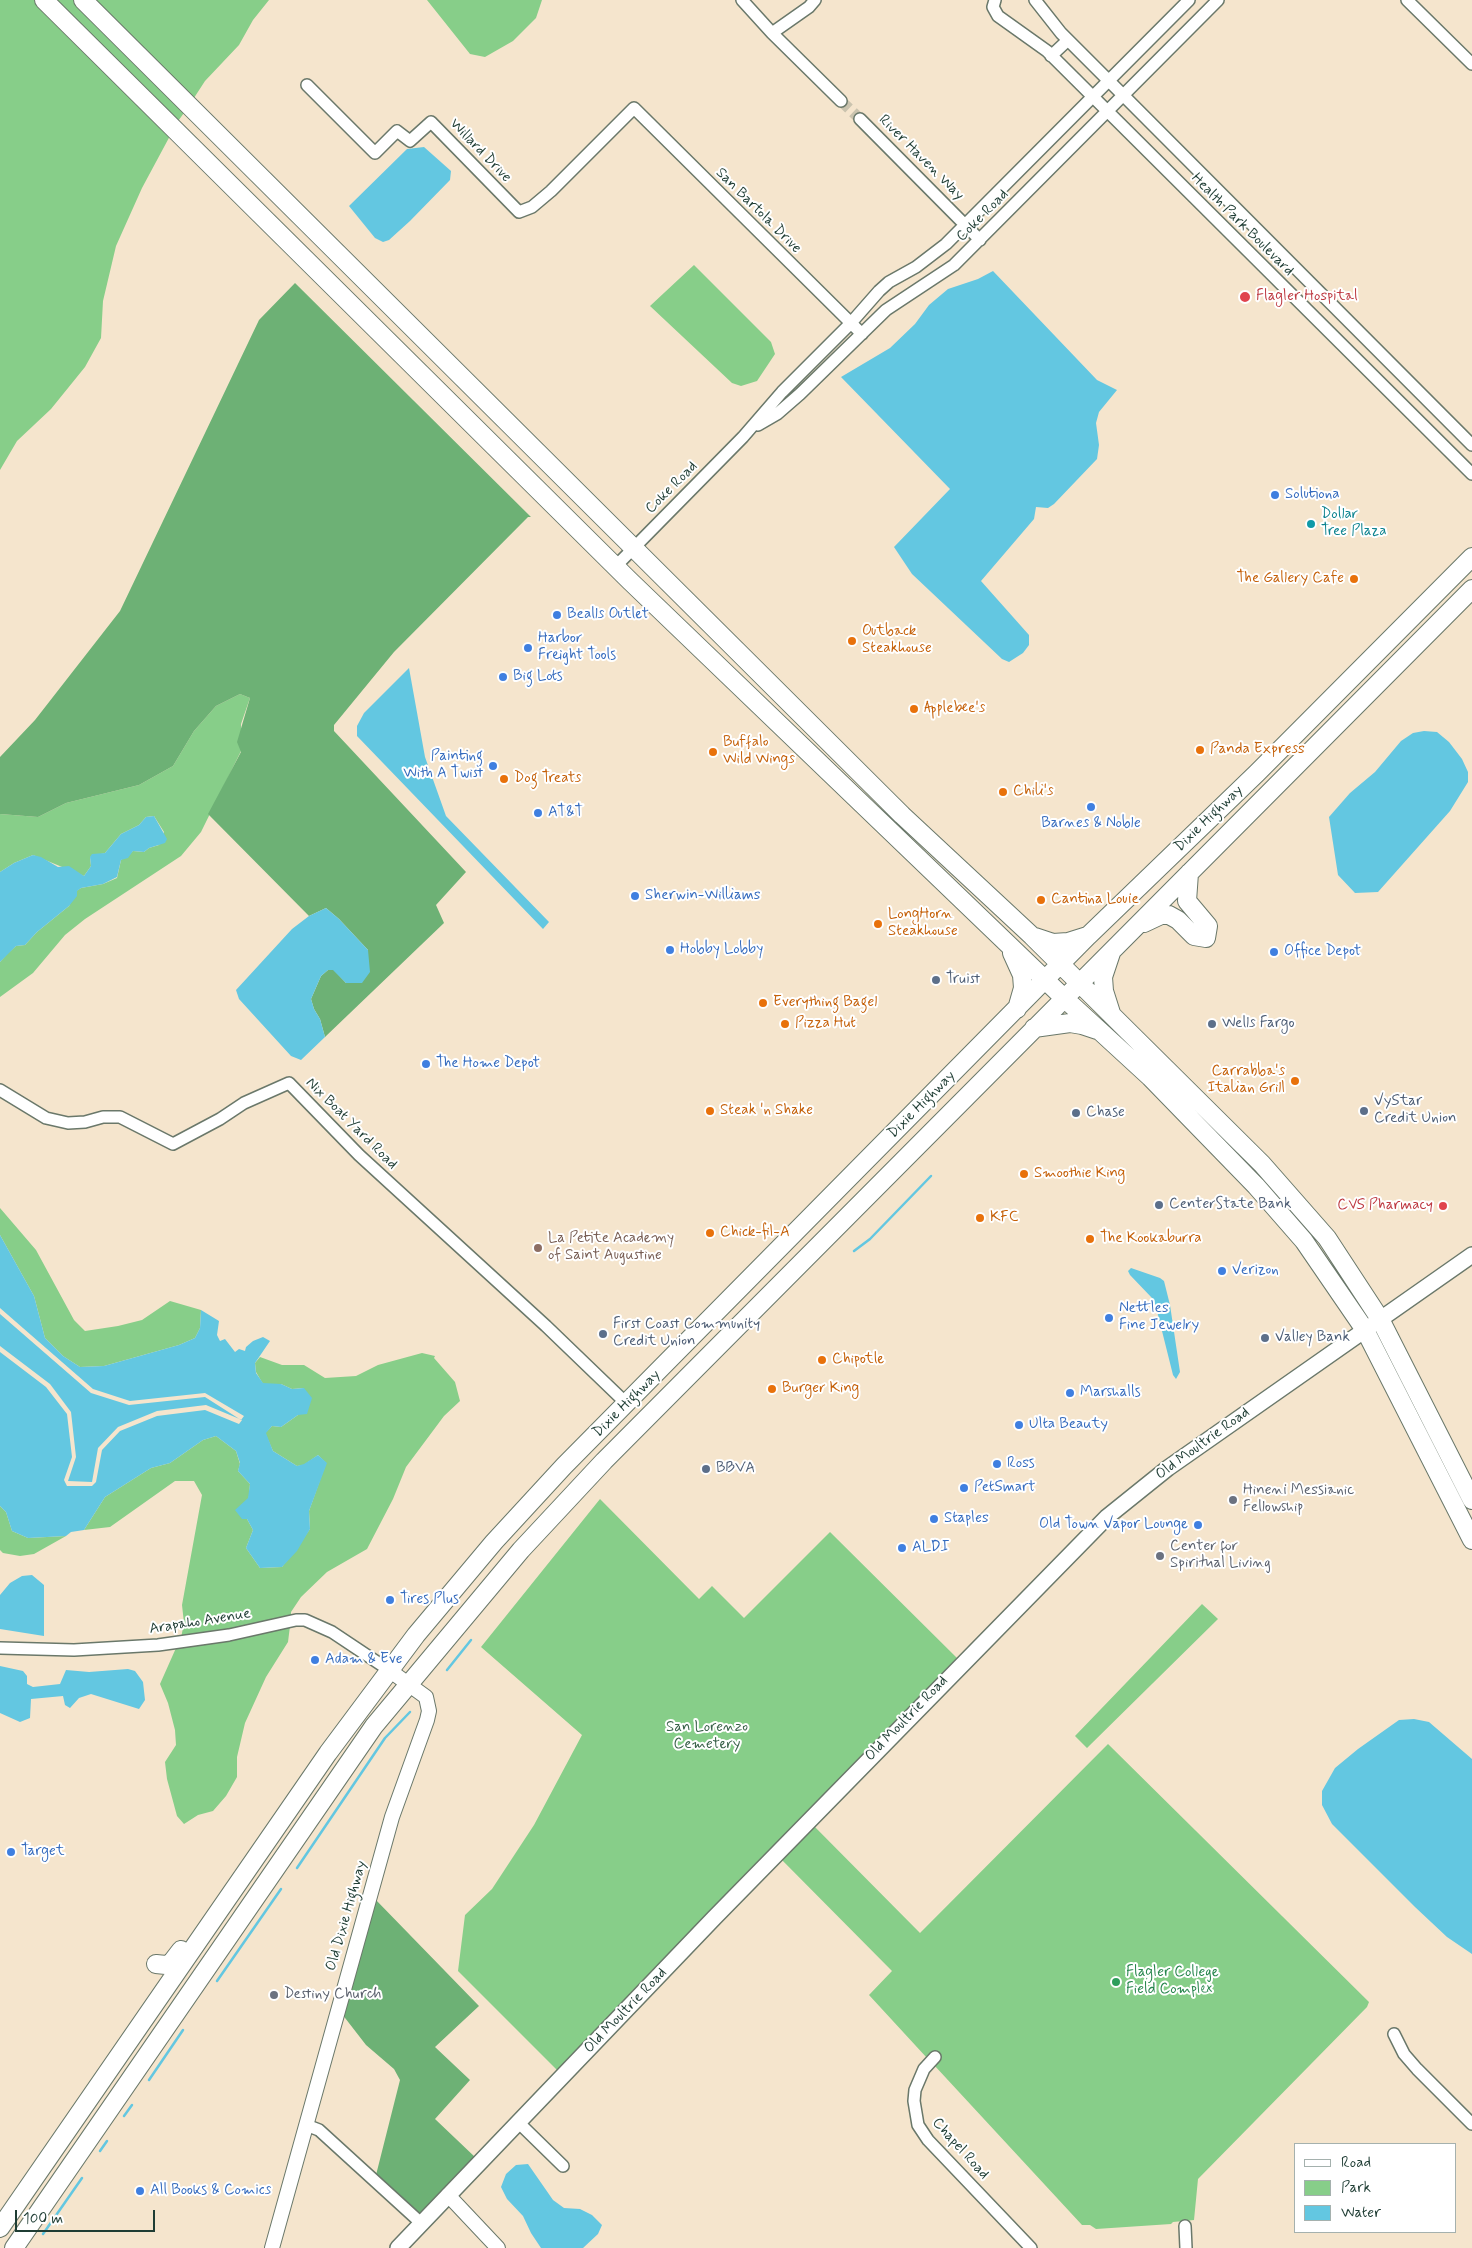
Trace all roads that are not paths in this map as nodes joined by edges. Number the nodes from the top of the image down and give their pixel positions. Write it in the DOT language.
graph roads {
  1 [pos="44,0"];
  2 [pos="83,0"];
  3 [pos="742,0"];
  4 [pos="815,0"];
  5 [pos="995,0"];
  6 [pos="1035,0"];
  7 [pos="1189,0"];
  8 [pos="1218,0"];
  9 [pos="1408,0"];
  10 [pos="772,33"];
  11 [pos="1068,40"];
  12 [pos="1051,56"];
  13 [pos="1472,62"];
  14 [pos="1108,80"];
  15 [pos="307,85"];
  16 [pos="1092,96"];
  17 [pos="1123,96"];
  18 [pos="841,101"];
  19 [pos="634,108"];
  20 [pos="1107,111"];
  21 [pos="860,120"];
  22 [pos="966,224"];
  23 [pos="980,240"];
  24 [pos="1272,246"];
  25 [pos="1257,261"];
  26 [pos="1345,317"];
  27 [pos="850,324"];
  28 [pos="1330,333"];
  29 [pos="862,334"];
  30 [pos="1388,362"];
  31 [pos="1374,376"];
  32 [pos="750,430"];
  33 [pos="1471,444"];
  34 [pos="1455,457"];
  35 [pos="1472,474"];
  36 [pos="634,548"];
  37 [pos="1472,556"];
  38 [pos="615,567"];
  39 [pos="1472,589"];
  40 [pos="1257,773"];
  41 [pos="846,790"];
  42 [pos="1273,790"];
  43 [pos="902,815"];
  44 [pos="1189,873"];
  45 [pos="1138,926"];
  46 [pos="1032,936"];
  47 [pos="1088,936"];
  48 [pos="1006,942"];
  49 [pos="1113,949"];
  50 [pos="1060,964"];
  51 [pos="1045,980"];
  52 [pos="1079,982"];
  53 [pos="1064,998"];
  54 [pos="1016,1010"];
  55 [pos="1111,1013"];
  56 [pos="1034,1028"];
  57 [pos="1103,1034"];
  58 [pos="0,1090"];
  59 [pos="1243,1143"];
  60 [pos="1229,1157"];
  61 [pos="1472,1255"];
  62 [pos="759,1270"];
  63 [pos="1380,1319"];
  64 [pos="1365,1330"];
  65 [pos="663,1403"];
  66 [pos="627,1404"];
  67 [pos="644,1413"];
  68 [pos="584,1447"];
  69 [pos="1472,1500"];
  70 [pos="542,1526"];
  71 [pos="1472,1540"];
  72 [pos="0,1648"];
  73 [pos="389,1670"];
  74 [pos="410,1684"];
  75 [pos="276,1828"];
  76 [pos="251,1864"];
  77 [pos="156,1964"];
  78 [pos="171,1980"];
  79 [pos="189,1992"];
  80 [pos="1394,2034"];
  81 [pos="130,2041"];
  82 [pos="935,2057"];
  83 [pos="103,2119"];
  84 [pos="518,2122"];
  85 [pos="1472,2124"];
  86 [pos="306,2125"];
  87 [pos="80,2153"];
  88 [pos="563,2166"];
  89 [pos="448,2195"];
  90 [pos="421,2223"];
  91 [pos="1184,2226"];
  92 [pos="0,2227"];
  93 [pos="14,2248"];
  94 [pos="272,2248"];
  95 [pos="398,2248"];
  96 [pos="498,2248"];
  97 [pos="1032,2248"];
  98 [pos="1186,2248"];
  1 -- 38 [label="main road"];
  2 -- 36 [label="main road"];
  3 -- 10 [label="street"];
  4 -- 10 [label="street"];
  5 -- 12 [label="street, Health Park Boulevard"];
  6 -- 11 [label="street, Health Park Boulevard"];
  7 -- 14 [label="street, Coke Road"];
  8 -- 17 [label="street, Coke Road"];
  9 -- 13 [label="street"];
  10 -- 18 [label="street"];
  11 -- 12 [label="street"];
  11 -- 14 [label="street, Health Park Boulevard"];
  12 -- 16 [label="street, Health Park Boulevard"];
  14 -- 16 [label="street, Coke Road"];
  14 -- 17 [label="street, Health Park Boulevard"];
  15 -- 19 [label="street, Willard Drive"];
  16 -- 20 [label="street, Health Park Boulevard"];
  16 -- 22 [label="street, Coke Road"];
  17 -- 20 [label="street, Coke Road"];
  17 -- 24 [label="street, Health Park Boulevard"];
  19 -- 27 [label="street, San Bartola Drive"];
  20 -- 23 [label="street, Coke Road"];
  20 -- 25 [label="street, Health Park Boulevard"];
  21 -- 22 [label="street, River Haven Way"];
  22 -- 23 [label="street, River Haven Way"];
  22 -- 27 [label="street, Coke Road"];
  23 -- 29 [label="street, Coke Road"];
  24 -- 25 [label="street"];
  24 -- 26 [label="street, Health Park Boulevard"];
  25 -- 28 [label="street, Health Park Boulevard"];
  26 -- 28 [label="street"];
  26 -- 30 [label="street, Health Park Boulevard"];
  27 -- 29 [label="street, San Bartola Drive"];
  27 -- 32 [label="street, Coke Road"];
  28 -- 31 [label="street, Health Park Boulevard"];
  29 -- 32 [label="street, Coke Road"];
  30 -- 31 [label="street"];
  30 -- 33 [label="street, Health Park Boulevard"];
  31 -- 34 [label="street, Health Park Boulevard"];
  32 -- 36 [label="street, Coke Road"];
  33 -- 34 [label="street"];
  34 -- 35 [label="street, Health Park Boulevard"];
  36 -- 38 [label="street, Coke Road"];
  36 -- 43 [label="main road"];
  37 -- 40 [label="main road, Dixie Highway"];
  38 -- 41 [label="main road"];
  39 -- 42 [label="main road, Dixie Highway"];
  40 -- 42 [label="street"];
  40 -- 47 [label="main road, Dixie Highway"];
  41 -- 43 [label="main road"];
  41 -- 48 [label="main road"];
  42 -- 44 [label="main road, Dixie Highway"];
  43 -- 46 [label="main road"];
  44 -- 45 [label="main road, Dixie Highway"];
  44 -- 45 [label="main road"];
  45 -- 49 [label="main road, Dixie Highway"];
  46 -- 47 [label="main road"];
  46 -- 50 [label="main road"];
  47 -- 50 [label="main road, Dixie Highway"];
  48 -- 51 [label="main road"];
  48 -- 54 [label="main road"];
  49 -- 52 [label="main road, Dixie Highway"];
  49 -- 55 [label="main road"];
  50 -- 51 [label="main road, Dixie Highway"];
  50 -- 52 [label="main road"];
  51 -- 53 [label="main road"];
  51 -- 54 [label="main road, Dixie Highway"];
  52 -- 53 [label="main road, Dixie Highway"];
  52 -- 55 [label="main road"];
  53 -- 56 [label="main road, Dixie Highway"];
  53 -- 57 [label="main road"];
  54 -- 62 [label="main road, Dixie Highway"];
  55 -- 59 [label="main road"];
  56 -- 57 [label="main road"];
  56 -- 65 [label="main road, Dixie Highway"];
  57 -- 60 [label="main road"];
  58 -- 66 [label="street, Nix Boat Yard Road"];
  59 -- 60 [label="main road"];
  59 -- 63 [label="main road"];
  60 -- 64 [label="main road"];
  61 -- 63 [label="main road, Old Moultrie Road"];
  62 -- 66 [label="main road, Dixie Highway"];
  62 -- 67 [label="main road"];
  63 -- 64 [label="main road, Old Moultrie Road"];
  63 -- 69 [label="main road"];
  64 -- 71 [label="main road"];
  64 -- 84 [label="main road, Old Moultrie Road"];
  65 -- 67 [label="main road"];
  65 -- 70 [label="main road, Dixie Highway"];
  66 -- 67 [label="main road"];
  66 -- 68 [label="main road, Dixie Highway"];
  66 -- 70 [label="main road"];
  68 -- 73 [label="main road, Dixie Highway"];
  68 -- 74 [label="main road"];
  70 -- 74 [label="main road, Dixie Highway"];
  72 -- 73 [label="street, Arapaho Avenue"];
  73 -- 74 [label="street, Old Dixie Highway"];
  73 -- 75 [label="main road, Dixie Highway"];
  74 -- 79 [label="main road, Dixie Highway"];
  74 -- 86 [label="street, Old Dixie Highway"];
  75 -- 76 [label="main road"];
  75 -- 77 [label="main road"];
  76 -- 78 [label="main road"];
  76 -- 79 [label="main road"];
  78 -- 79 [label="street"];
  78 -- 81 [label="main road"];
  78 -- 83 [label="main road"];
  79 -- 83 [label="main road, Dixie Highway"];
  80 -- 85 [label="street"];
  81 -- 87 [label="main road"];
  81 -- 92 [label="main road"];
  82 -- 97 [label="street, Chapel Road"];
  83 -- 87 [label="main road"];
  84 -- 88 [label="street"];
  84 -- 89 [label="main road, Old Moultrie Road"];
  86 -- 90 [label="street"];
  86 -- 94 [label="street, Old Dixie Highway"];
  87 -- 93 [label="main road"];
  89 -- 90 [label="main road, Old Moultrie Road"];
  89 -- 96 [label="street"];
  90 -- 95 [label="main road, Old Moultrie Road"];
  91 -- 98 [label="street"];
}
